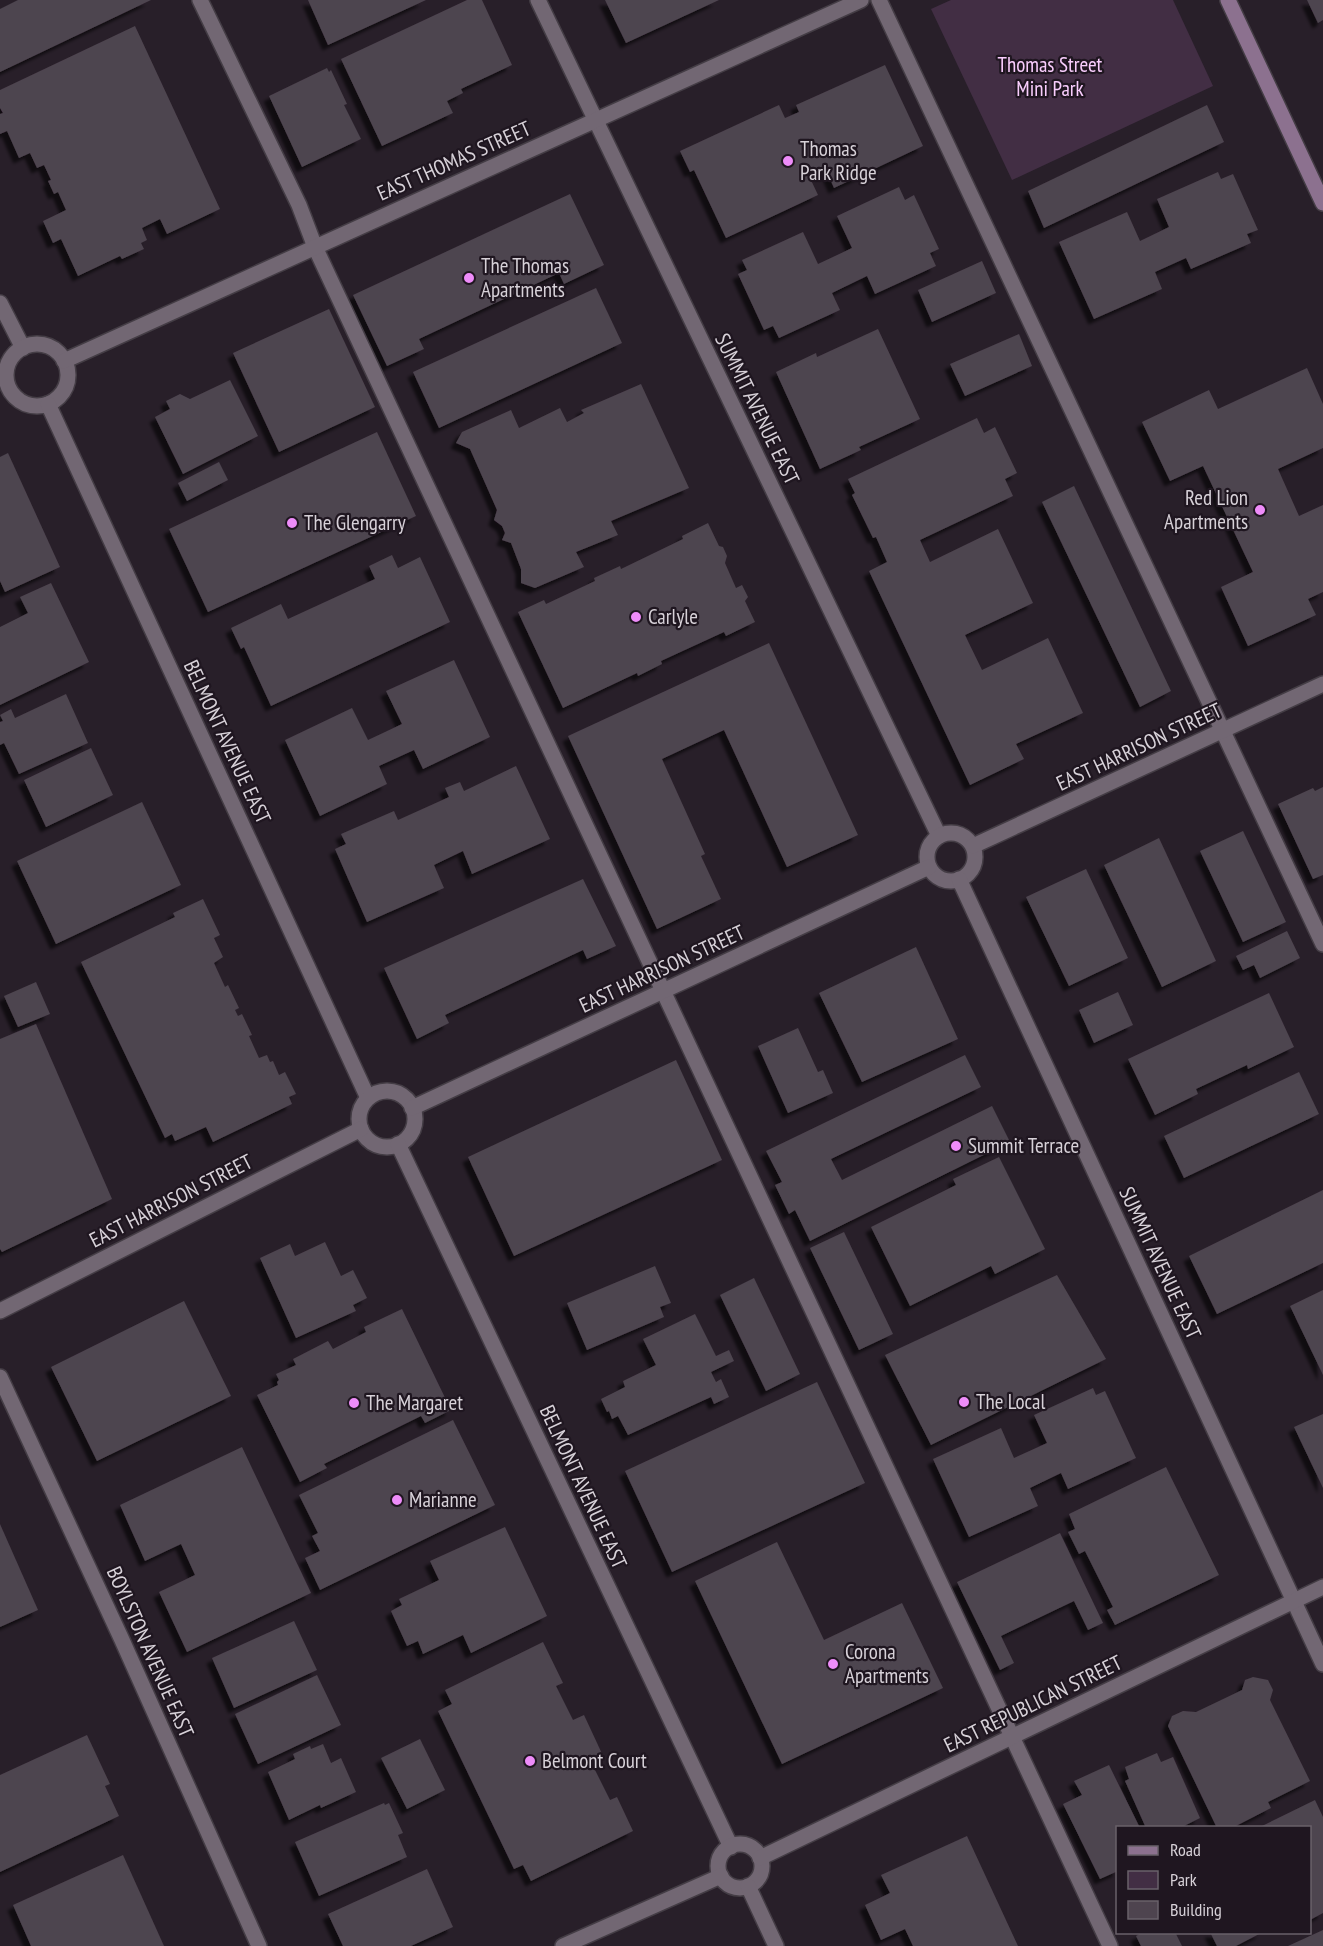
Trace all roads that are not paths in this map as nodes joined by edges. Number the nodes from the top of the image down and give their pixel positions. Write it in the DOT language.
graph roads {
  1 [pos="200,0"];
  2 [pos="538,0"];
  3 [pos="861,0"];
  4 [pos="879,0"];
  5 [pos="1228,0"];
  6 [pos="595,120"];
  7 [pos="1323,203"];
  8 [pos="315,247"];
  9 [pos="0,303"];
  10 [pos="23,348"];
  11 [pos="64,361"];
  12 [pos="4,390"];
  13 [pos="48,404"];
  14 [pos="1323,684"];
  15 [pos="1224,731"];
  16 [pos="939,836"];
  17 [pos="973,846"];
  18 [pos="929,867"];
  19 [pos="959,879"];
  20 [pos="1323,944"];
  21 [pos="664,992"];
  22 [pos="369,1098"];
  23 [pos="412,1108"];
  24 [pos="361,1129"];
  25 [pos="398,1144"];
  26 [pos="0,1311"];
  27 [pos="0,1319"];
  28 [pos="0,1325"];
  29 [pos="0,1377"];
  30 [pos="1323,1587"];
  31 [pos="1294,1601"];
  32 [pos="1323,1664"];
  33 [pos="1012,1737"];
  34 [pos="731,1847"];
  35 [pos="760,1858"];
  36 [pos="721,1876"];
  37 [pos="748,1886"];
  38 [pos="259,1946"];
  39 [pos="563,1946"];
  40 [pos="776,1946"];
  41 [pos="1110,1946"];
  1 -- 8 [label="street"];
  2 -- 6 [label="street, SUMMIT AVENUE EAST"];
  3 -- 6 [label="street, EAST THOMAS STREET"];
  4 -- 15 [label="street"];
  5 -- 7 [label="street"];
  6 -- 8 [label="street, EAST THOMAS STREET"];
  6 -- 16 [label="street, SUMMIT AVENUE EAST"];
  8 -- 11 [label="street, EAST THOMAS STREET"];
  8 -- 21 [label="street"];
  9 -- 10 [label="street"];
  10 -- 11 [label="street"];
  10 -- 12 [label="street"];
  11 -- 13 [label="street"];
  12 -- 13 [label="street"];
  13 -- 22 [label="street, BELMONT AVENUE EAST"];
  14 -- 15 [label="street, EAST HARRISON STREET"];
  15 -- 17 [label="street, EAST HARRISON STREET"];
  15 -- 20 [label="street"];
  16 -- 17 [label="street"];
  16 -- 18 [label="street"];
  17 -- 19 [label="street"];
  18 -- 19 [label="street"];
  18 -- 21 [label="street, EAST HARRISON STREET"];
  19 -- 31 [label="street, SUMMIT AVENUE EAST"];
  21 -- 23 [label="street, EAST HARRISON STREET"];
  21 -- 33 [label="street"];
  22 -- 23 [label="street"];
  22 -- 24 [label="street"];
  23 -- 25 [label="street"];
  24 -- 25 [label="street"];
  24 -- 26 [label="street, EAST HARRISON STREET"];
  25 -- 34 [label="street, BELMONT AVENUE EAST"];
  27 -- 28 [label="street"];
  29 -- 38 [label="street, BOYLSTON AVENUE EAST"];
  30 -- 31 [label="street, EAST REPUBLICAN STREET"];
  31 -- 32 [label="street, SUMMIT AVENUE EAST"];
  31 -- 33 [label="street, EAST REPUBLICAN STREET"];
  33 -- 35 [label="street, EAST REPUBLICAN STREET"];
  33 -- 41 [label="street"];
  34 -- 35 [label="street"];
  34 -- 36 [label="street"];
  35 -- 37 [label="street"];
  36 -- 37 [label="street"];
  36 -- 39 [label="street"];
  37 -- 40 [label="street"];
}
